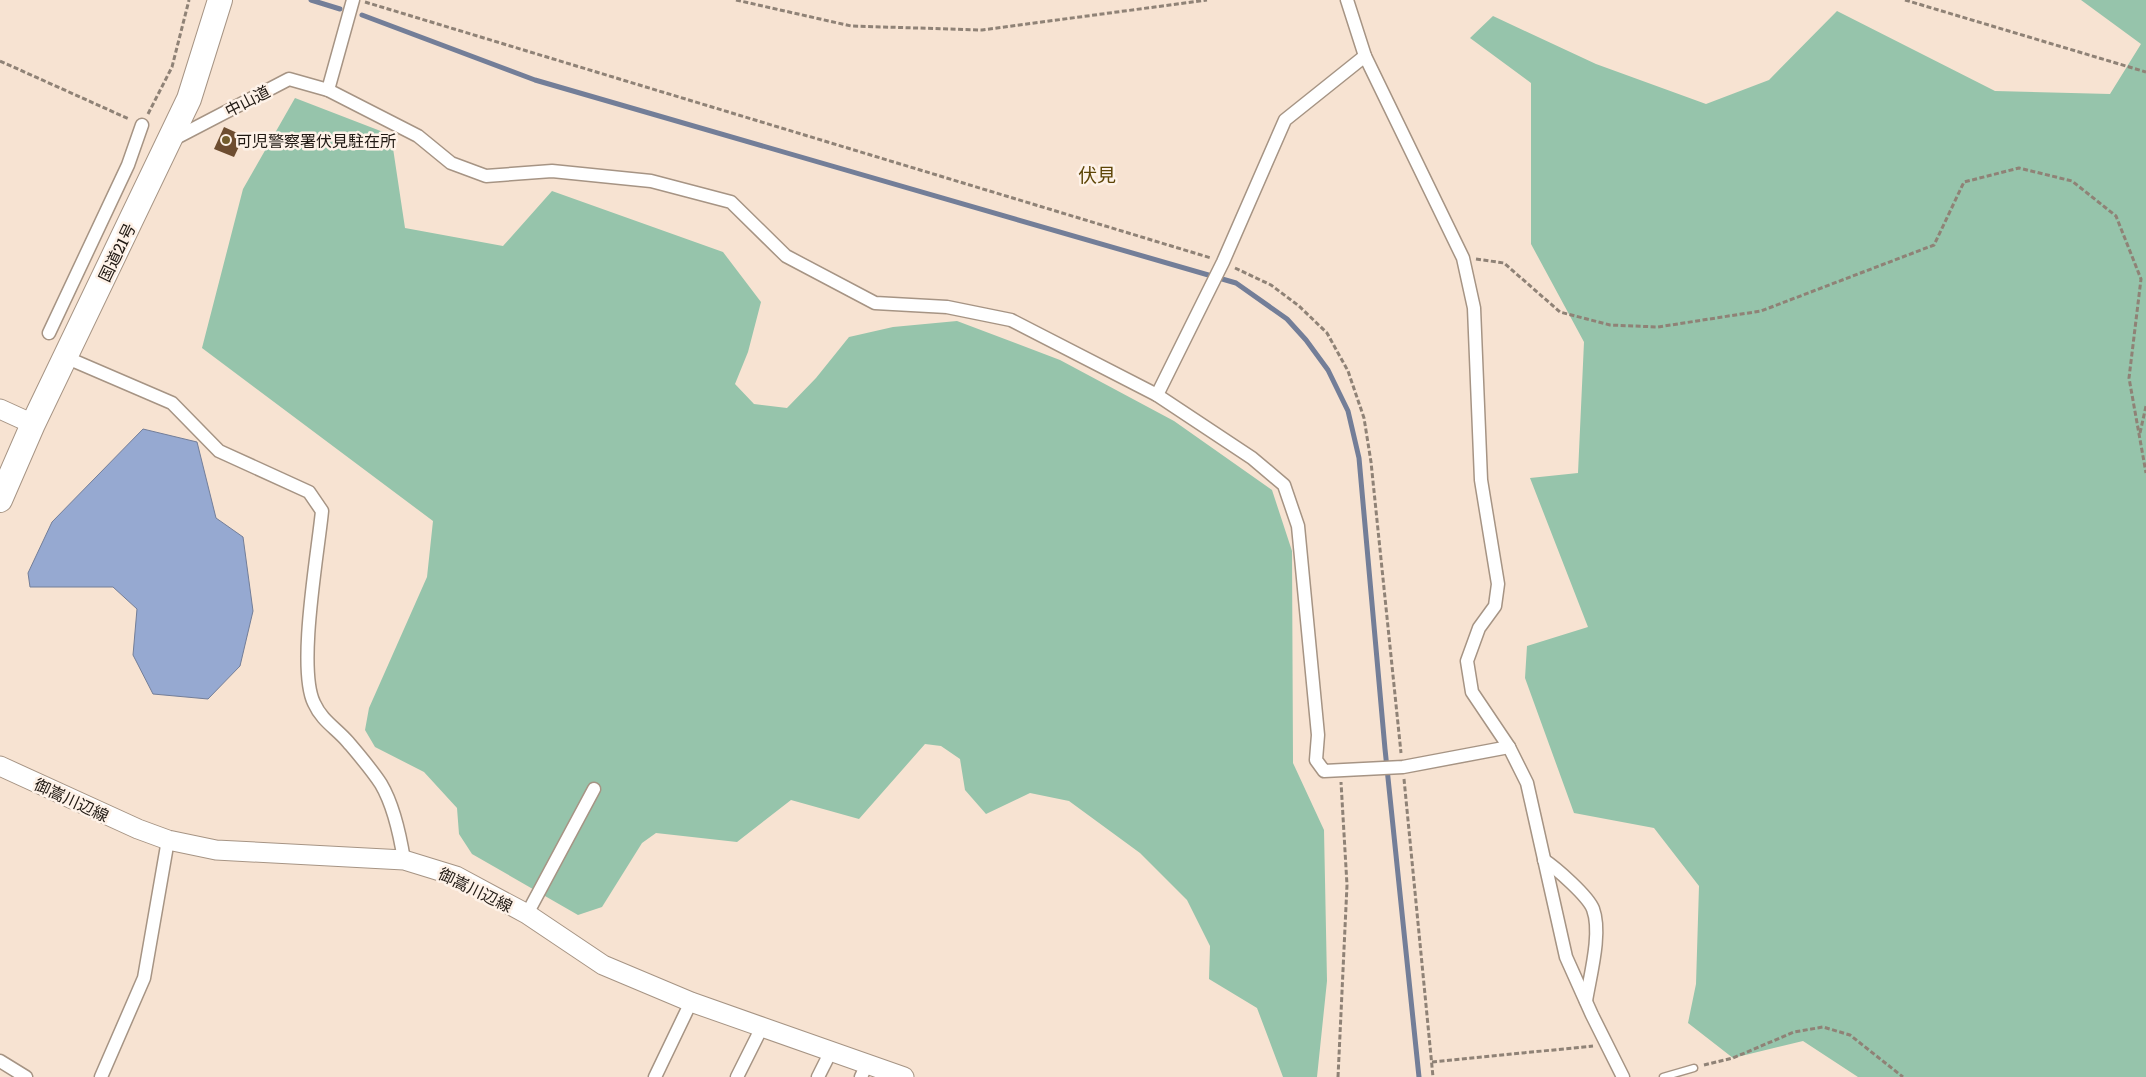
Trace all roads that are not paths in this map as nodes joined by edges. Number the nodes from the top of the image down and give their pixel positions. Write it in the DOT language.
graph roads {
  1 [pos="220,0"];
  2 [pos="354,0"];
  3 [pos="1347,0"];
  4 [pos="1365,56"];
  5 [pos="328,90"];
  6 [pos="142,125"];
  7 [pos="170,141"];
  8 [pos="49,332"];
  9 [pos="65,357"];
  10 [pos="1157,395"];
  11 [pos="0,408"];
  12 [pos="33,424"];
  13 [pos="0,500"];
  14 [pos="1509,747"];
  15 [pos="0,766"];
  16 [pos="594,789"];
  17 [pos="168,840"];
  18 [pos="404,860"];
  19 [pos="1544,860"];
  20 [pos="527,914"];
  21 [pos="1586,1001"];
  22 [pos="691,1002"];
  23 [pos="762,1027"];
  24 [pos="831,1051"];
  25 [pos="0,1061"];
  26 [pos="1694,1068"];
  27 [pos="864,1070"];
  28 [pos="899,1076"];
  29 [pos="26,1077"];
  30 [pos="101,1077"];
  31 [pos="655,1077"];
  32 [pos="737,1077"];
  33 [pos="818,1077"];
  34 [pos="1624,1077"];
  35 [pos="1662,1077"];
  1 -- 7 [label="highway, 国道21号"];
  2 -- 5 [label="street"];
  3 -- 4 [label="street"];
  4 -- 10 [label="street"];
  4 -- 14 [label="street"];
  5 -- 7 [label="street, 中山道"];
  5 -- 10 [label="street, 中山道"];
  6 -- 8 [label="street"];
  7 -- 9 [label="highway, 国道21号"];
  9 -- 12 [label="highway, 国道21号"];
  9 -- 18 [label="street"];
  10 -- 14 [label="street, 中山道"];
  11 -- 12 [label="main road"];
  12 -- 13 [label="highway, 国道21号"];
  14 -- 19 [label="street"];
  15 -- 17 [label="main road, 御嵩川辺線"];
  16 -- 20 [label="street"];
  17 -- 18 [label="main road, 御嵩川辺線"];
  17 -- 30 [label="street"];
  18 -- 20 [label="main road, 御嵩川辺線"];
  19 -- 21 [label="street"];
  19 -- 21 [label="street"];
  20 -- 22 [label="main road, 御嵩川辺線"];
  21 -- 34 [label="street"];
  22 -- 23 [label="main road, 御嵩川辺線"];
  22 -- 31 [label="street"];
  23 -- 24 [label="main road, 御嵩川辺線"];
  23 -- 32 [label="street"];
  24 -- 27 [label="main road, 御嵩川辺線"];
  24 -- 33 [label="street"];
  25 -- 29 [label="street"];
  26 -- 35 [label="lane"];
  27 -- 28 [label="main road, 御嵩川辺線"];
}
